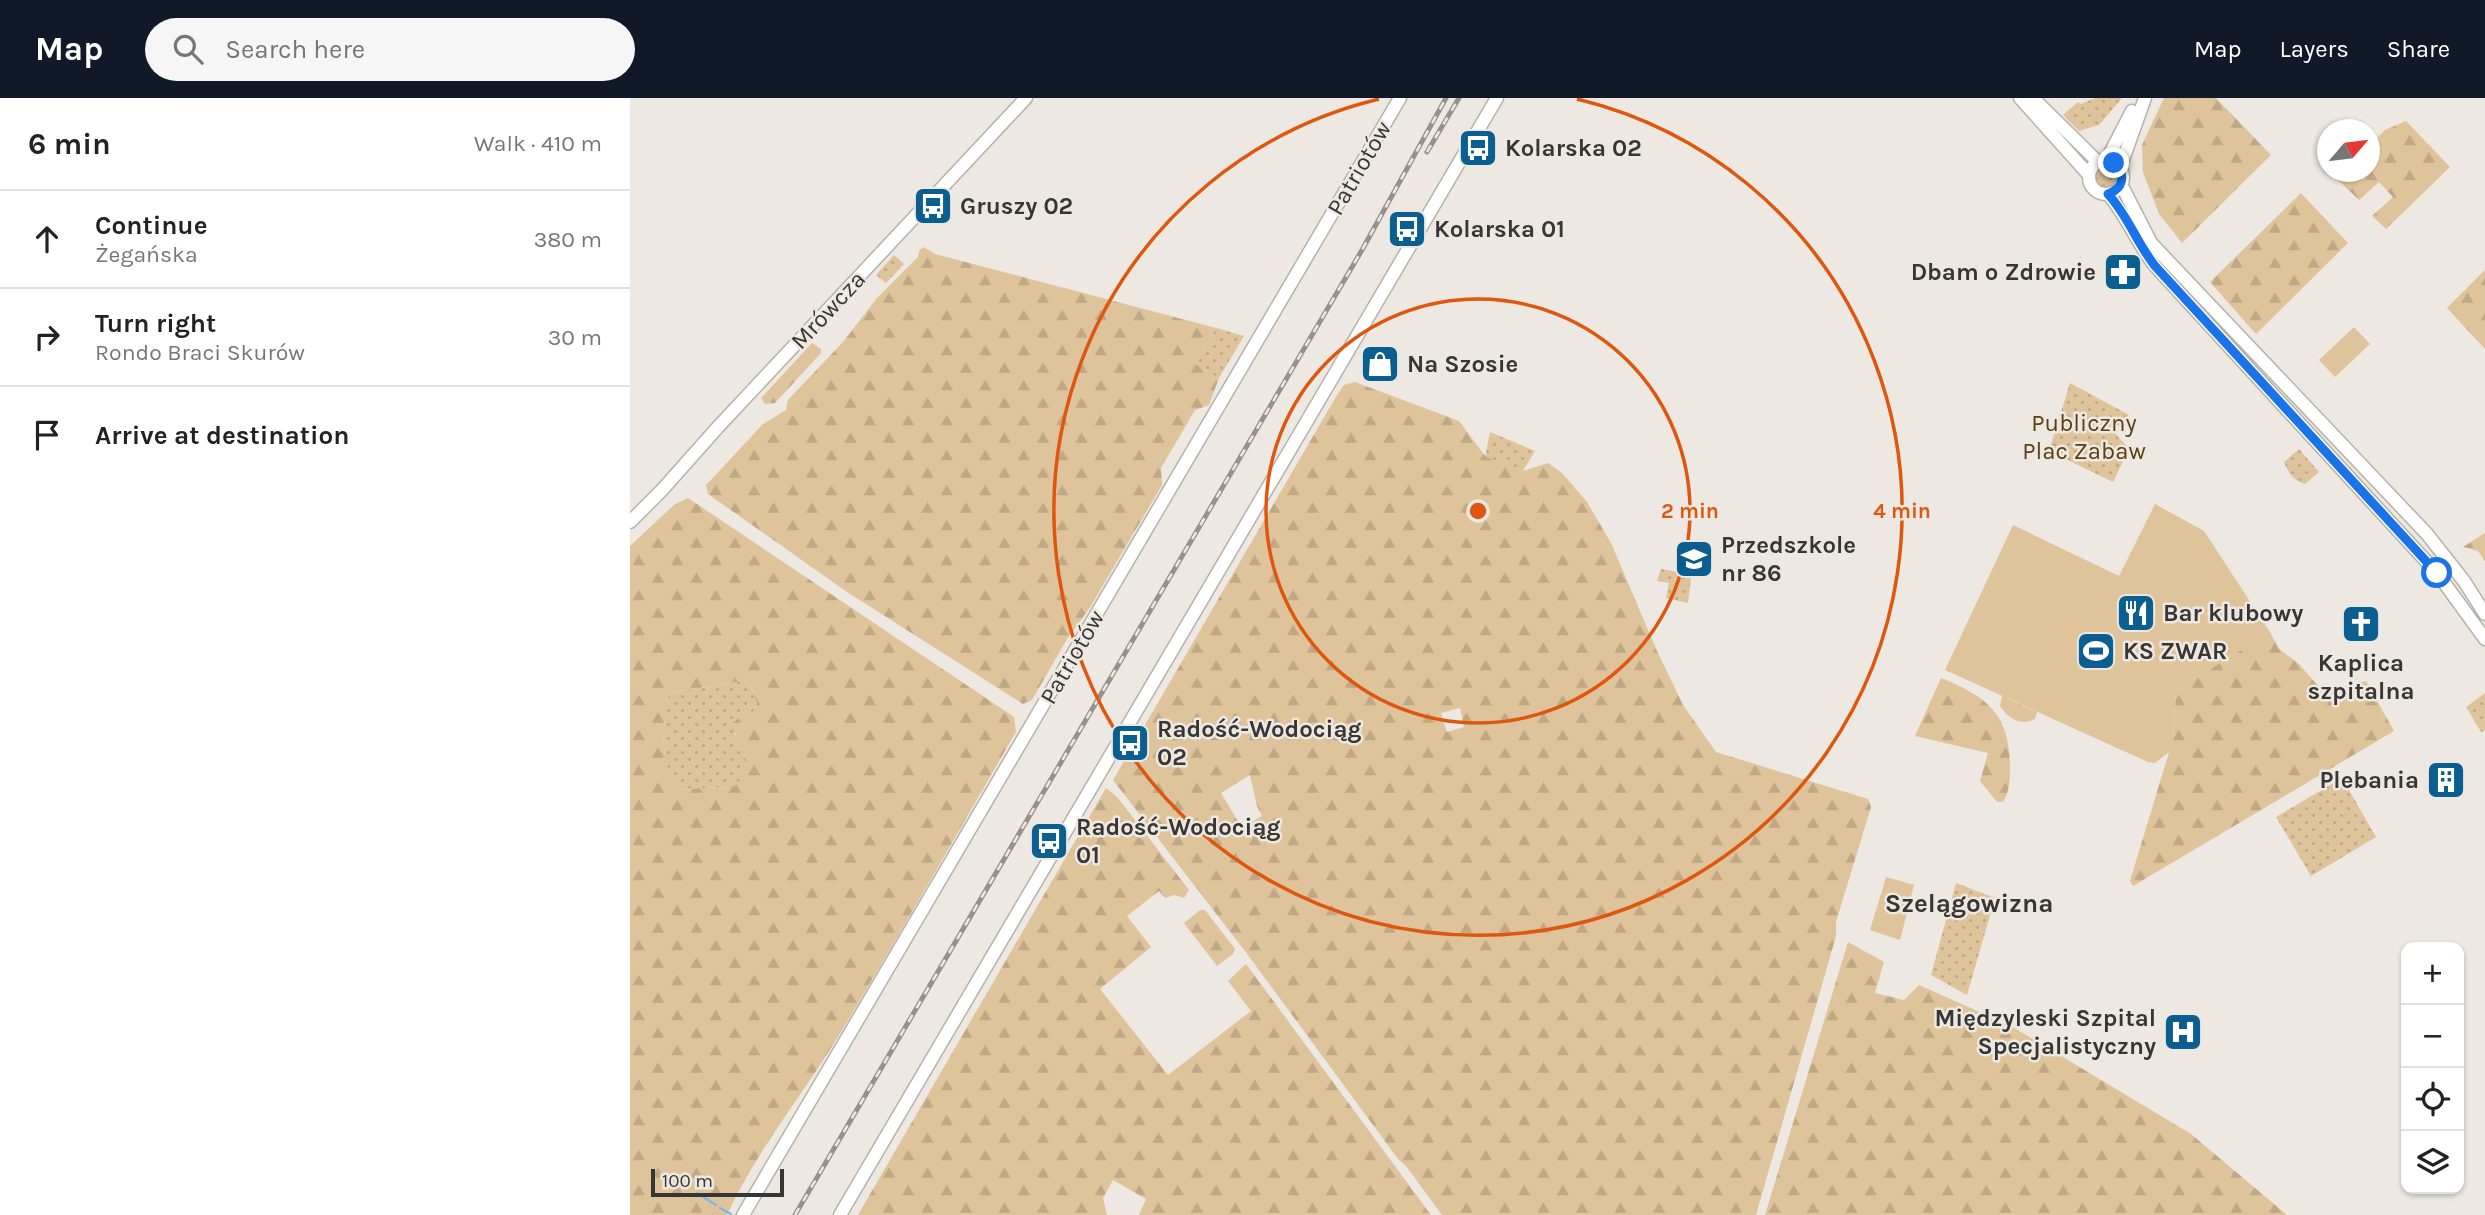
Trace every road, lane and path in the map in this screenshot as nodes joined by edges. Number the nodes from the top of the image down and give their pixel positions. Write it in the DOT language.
graph roads {
  1 [pos="1026,98"];
  2 [pos="1400,98"];
  3 [pos="1497,98"];
  4 [pos="2020,98"];
  5 [pos="2033,98"];
  6 [pos="2139,98"];
  7 [pos="2145,98"];
  8 [pos="2102,161"];
  9 [pos="2120,168"];
  10 [pos="2089,174"];
  11 [pos="2121,184"];
  12 [pos="2108,194"];
  13 [pos="630,522"];
  14 [pos="2485,614"];
  15 [pos="2485,639"];
  16 [pos="743,1215"];
  17 [pos="840,1215"];
  1 -- 13 [label="main road, Mrówcza"];
  2 -- 16 [label="main road, Patriotów"];
  3 -- 17 [label="main road"];
  4 -- 10 [label="main road"];
  5 -- 8 [label="main road"];
  6 -- 8 [label="main road"];
  7 -- 9 [label="main road"];
  8 -- 9 [label="main road"];
  8 -- 10 [label="main road"];
  9 -- 11 [label="main road"];
  10 -- 12 [label="main road"];
  11 -- 12 [label="main road"];
  11 -- 14 [label="main road"];
  12 -- 15 [label="main road"];
}
